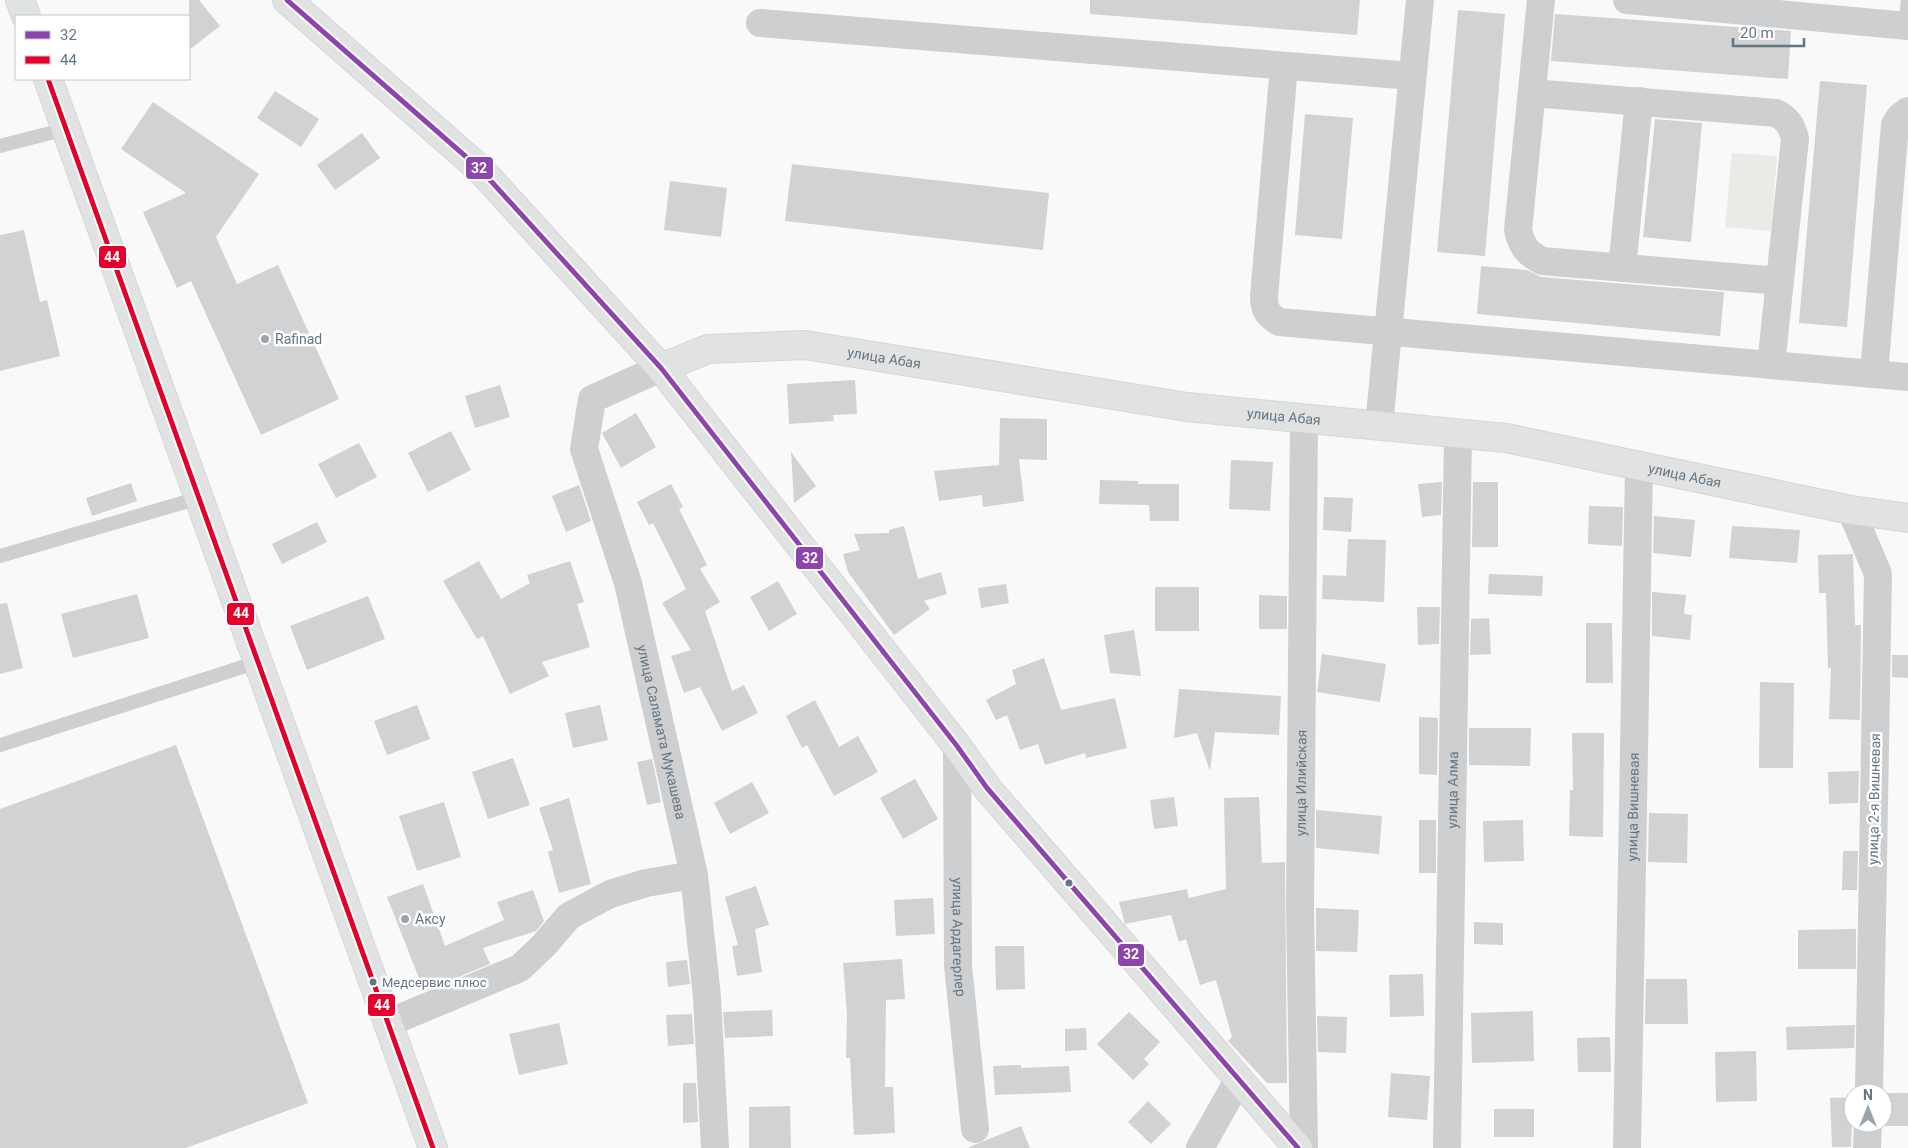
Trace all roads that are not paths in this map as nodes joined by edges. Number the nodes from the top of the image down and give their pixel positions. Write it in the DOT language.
graph roads {
  1 [pos="20,0"];
  2 [pos="287,0"];
  3 [pos="1420,0"];
  4 [pos="1541,0"];
  5 [pos="1627,0"];
  6 [pos="26,15"];
  7 [pos="1907,17"];
  8 [pos="760,23"];
  9 [pos="1284,66"];
  10 [pos="1412,76"];
  11 [pos="48,80"];
  12 [pos="1532,92"];
  13 [pos="1640,101"];
  14 [pos="1908,111"];
  15 [pos="66,129"];
  16 [pos="0,146"];
  17 [pos="1622,268"];
  18 [pos="1780,280"];
  19 [pos="1387,331"];
  20 [pos="1771,365"];
  21 [pos="661,368"];
  22 [pos="1874,374"];
  23 [pos="1908,377"];
  24 [pos="1304,418"];
  25 [pos="1379,426"];
  26 [pos="1458,434"];
  27 [pos="1639,466"];
  28 [pos="199,498"];
  29 [pos="1851,510"];
  30 [pos="1908,518"];
  31 [pos="0,556"];
  32 [pos="258,662"];
  33 [pos="0,745"];
  34 [pos="958,746"];
  35 [pos="694,875"];
  36 [pos="388,1023"];
  37 [pos="1239,1079"];
  38 [pos="1868,1083"];
  39 [pos="975,1129"];
  40 [pos="1868,1133"];
  41 [pos="433,1148"];
  42 [pos="716,1148"];
  43 [pos="1200,1148"];
  44 [pos="1298,1148"];
  45 [pos="1304,1148"];
  46 [pos="1447,1148"];
  47 [pos="1627,1148"];
  48 [pos="1868,1148"];
  1 -- 6 [label="street"];
  2 -- 21 [label="street"];
  3 -- 10 [label="street"];
  4 -- 12 [label="street"];
  5 -- 7 [label="street"];
  8 -- 9 [label="street"];
  9 -- 10 [label="street"];
  9 -- 19 [label="street"];
  10 -- 19 [label="street"];
  11 -- 15 [label="street"];
  12 -- 13 [label="street"];
  12 -- 17 [label="street"];
  13 -- 17 [label="street"];
  13 -- 18 [label="street"];
  14 -- 22 [label="street"];
  15 -- 16 [label="lane"];
  15 -- 28 [label="street"];
  17 -- 18 [label="street"];
  18 -- 20 [label="street"];
  19 -- 20 [label="street"];
  19 -- 25 [label="street"];
  20 -- 22 [label="street"];
  21 -- 24 [label="street, улица Абая"];
  21 -- 34 [label="street"];
  21 -- 35 [label="street, улица Саламата Мукашева"];
  22 -- 23 [label="street"];
  24 -- 25 [label="street, улица Абая"];
  24 -- 45 [label="street, улица Илийская"];
  25 -- 26 [label="street, улица Абая"];
  26 -- 27 [label="street, улица Абая"];
  26 -- 46 [label="street, улица Алма"];
  27 -- 29 [label="street, улица Абая"];
  27 -- 47 [label="street, улица Вишневая"];
  28 -- 31 [label="lane"];
  28 -- 32 [label="street"];
  29 -- 30 [label="street, улица Абая"];
  29 -- 38 [label="street, улица 2-я Вишневая"];
  32 -- 33 [label="lane"];
  32 -- 36 [label="street"];
  34 -- 37 [label="street"];
  34 -- 39 [label="street, улица Ардагерлер"];
  35 -- 36 [label="street"];
  35 -- 42 [label="street, улица Саламата Мукашева"];
  36 -- 41 [label="street"];
  37 -- 43 [label="street"];
  37 -- 44 [label="street"];
  40 -- 48 [label="street"];
}
